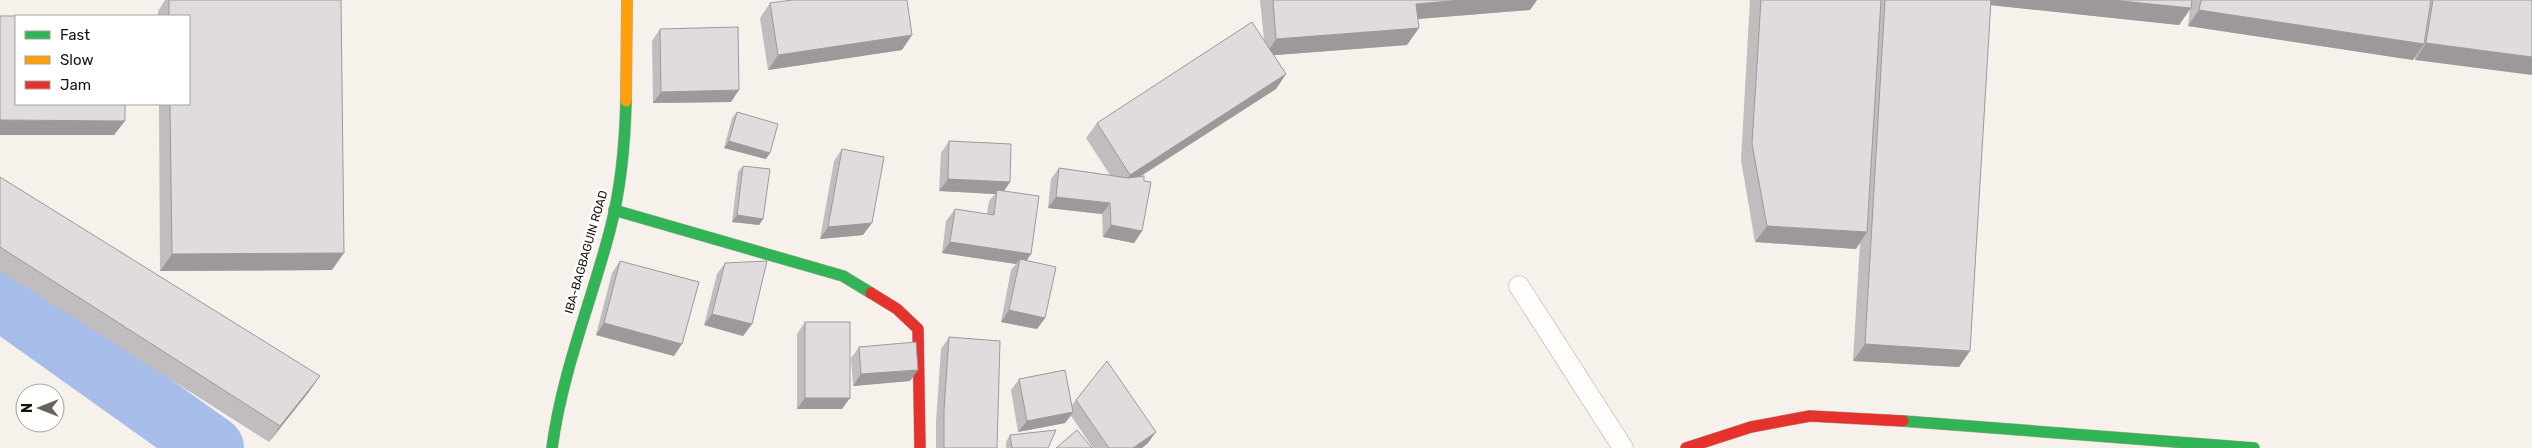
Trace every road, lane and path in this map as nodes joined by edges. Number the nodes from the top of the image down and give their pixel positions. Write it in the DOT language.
graph roads {
  1 [pos="627,0"];
  2 [pos="614,210"];
  3 [pos="1519,286"];
  4 [pos="552,448"];
  5 [pos="920,448"];
  6 [pos="1623,448"];
  7 [pos="1686,448"];
  8 [pos="2254,448"];
  1 -- 2 [label="street, IBA-BAGBAGUIN ROAD"];
  2 -- 4 [label="street, IBA-BAGBAGUIN ROAD"];
  2 -- 5 [label="street"];
  3 -- 6 [label="lane"];
  7 -- 8 [label="street"];
}
